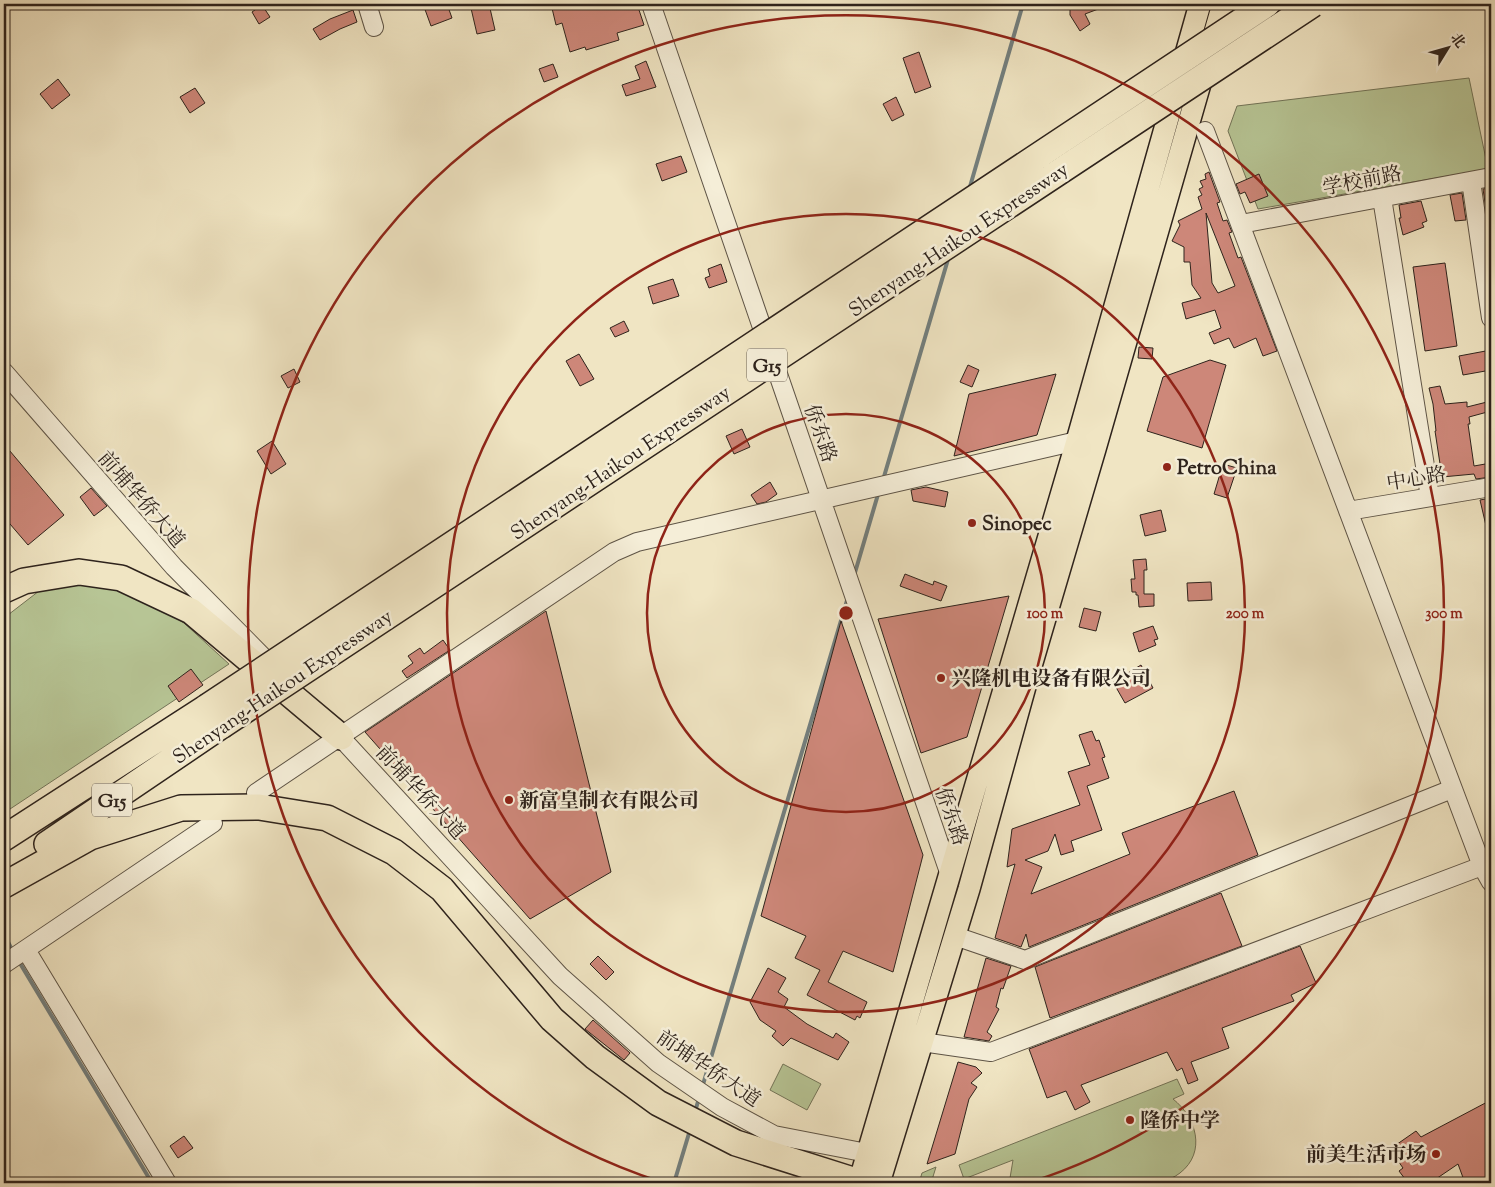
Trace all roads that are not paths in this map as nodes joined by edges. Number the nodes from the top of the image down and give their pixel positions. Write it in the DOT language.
graph roads {
  1 [pos="367,4"];
  2 [pos="651,4"];
  3 [pos="1200,4"];
  4 [pos="1223,4"];
  5 [pos="1267,4"];
  6 [pos="1313,4"];
  7 [pos="374,27"];
  8 [pos="1205,131"];
  9 [pos="1491,177"];
  10 [pos="1471,181"];
  11 [pos="1382,198"];
  12 [pos="1240,224"];
  13 [pos="1491,318"];
  14 [pos="4,372"];
  15 [pos="1077,441"];
  16 [pos="1491,487"];
  17 [pos="1430,497"];
  18 [pos="821,500"];
  19 [pos="1348,511"];
  20 [pos="4,590"];
  21 [pos="214,716"];
  22 [pos="341,736"];
  23 [pos="1452,789"];
  24 [pos="256,793"];
  25 [pos="213,823"];
  26 [pos="4,838"];
  27 [pos="1482,866"];
  28 [pos="4,874"];
  29 [pos="950,876"];
  30 [pos="1491,882"];
  31 [pos="4,885"];
  32 [pos="955,936"];
  33 [pos="15,957"];
  34 [pos="922,1042"];
  35 [pos="867,1153"];
  36 [pos="167,1183"];
  37 [pos="866,1183"];
  1 -- 7 [label="street"];
  2 -- 18 [label="street, 侨东路"];
  3 -- 15 [label="main road"];
  4 -- 32 [label="main road"];
  5 -- 21 [label="highway, Shenyang-Haikou Expressway / G15, bridge"];
  6 -- 21 [label="highway, Shenyang-Haikou Expressway / G15, bridge"];
  8 -- 12 [label="street"];
  9 -- 10 [label="street, 学校前路"];
  10 -- 11 [label="street, 学校前路"];
  10 -- 13 [label="street"];
  11 -- 12 [label="street, 学校前路"];
  11 -- 17 [label="street"];
  12 -- 19 [label="street"];
  14 -- 22 [label="street, 前埔华侨大道"];
  15 -- 18 [label="street"];
  15 -- 29 [label="main road"];
  16 -- 17 [label="street, 中心路"];
  17 -- 19 [label="street, 中心路"];
  18 -- 22 [label="street"];
  18 -- 29 [label="street, 侨东路"];
  19 -- 23 [label="street"];
  20 -- 22 [label="highway"];
  21 -- 26 [label="highway, Shenyang-Haikou Expressway / G15"];
  21 -- 28 [label="highway, Shenyang-Haikou Expressway / G15"];
  22 -- 24 [label="street"];
  22 -- 35 [label="street, 前埔华侨大道"];
  23 -- 27 [label="street"];
  23 -- 32 [label="street"];
  25 -- 33 [label="street"];
  27 -- 30 [label="street"];
  27 -- 34 [label="street"];
  29 -- 35 [label="main road"];
  31 -- 37 [label="highway"];
  32 -- 34 [label="main road"];
  33 -- 36 [label="street"];
  34 -- 37 [label="main road"];
  35 -- 37 [label="main road"];
}
